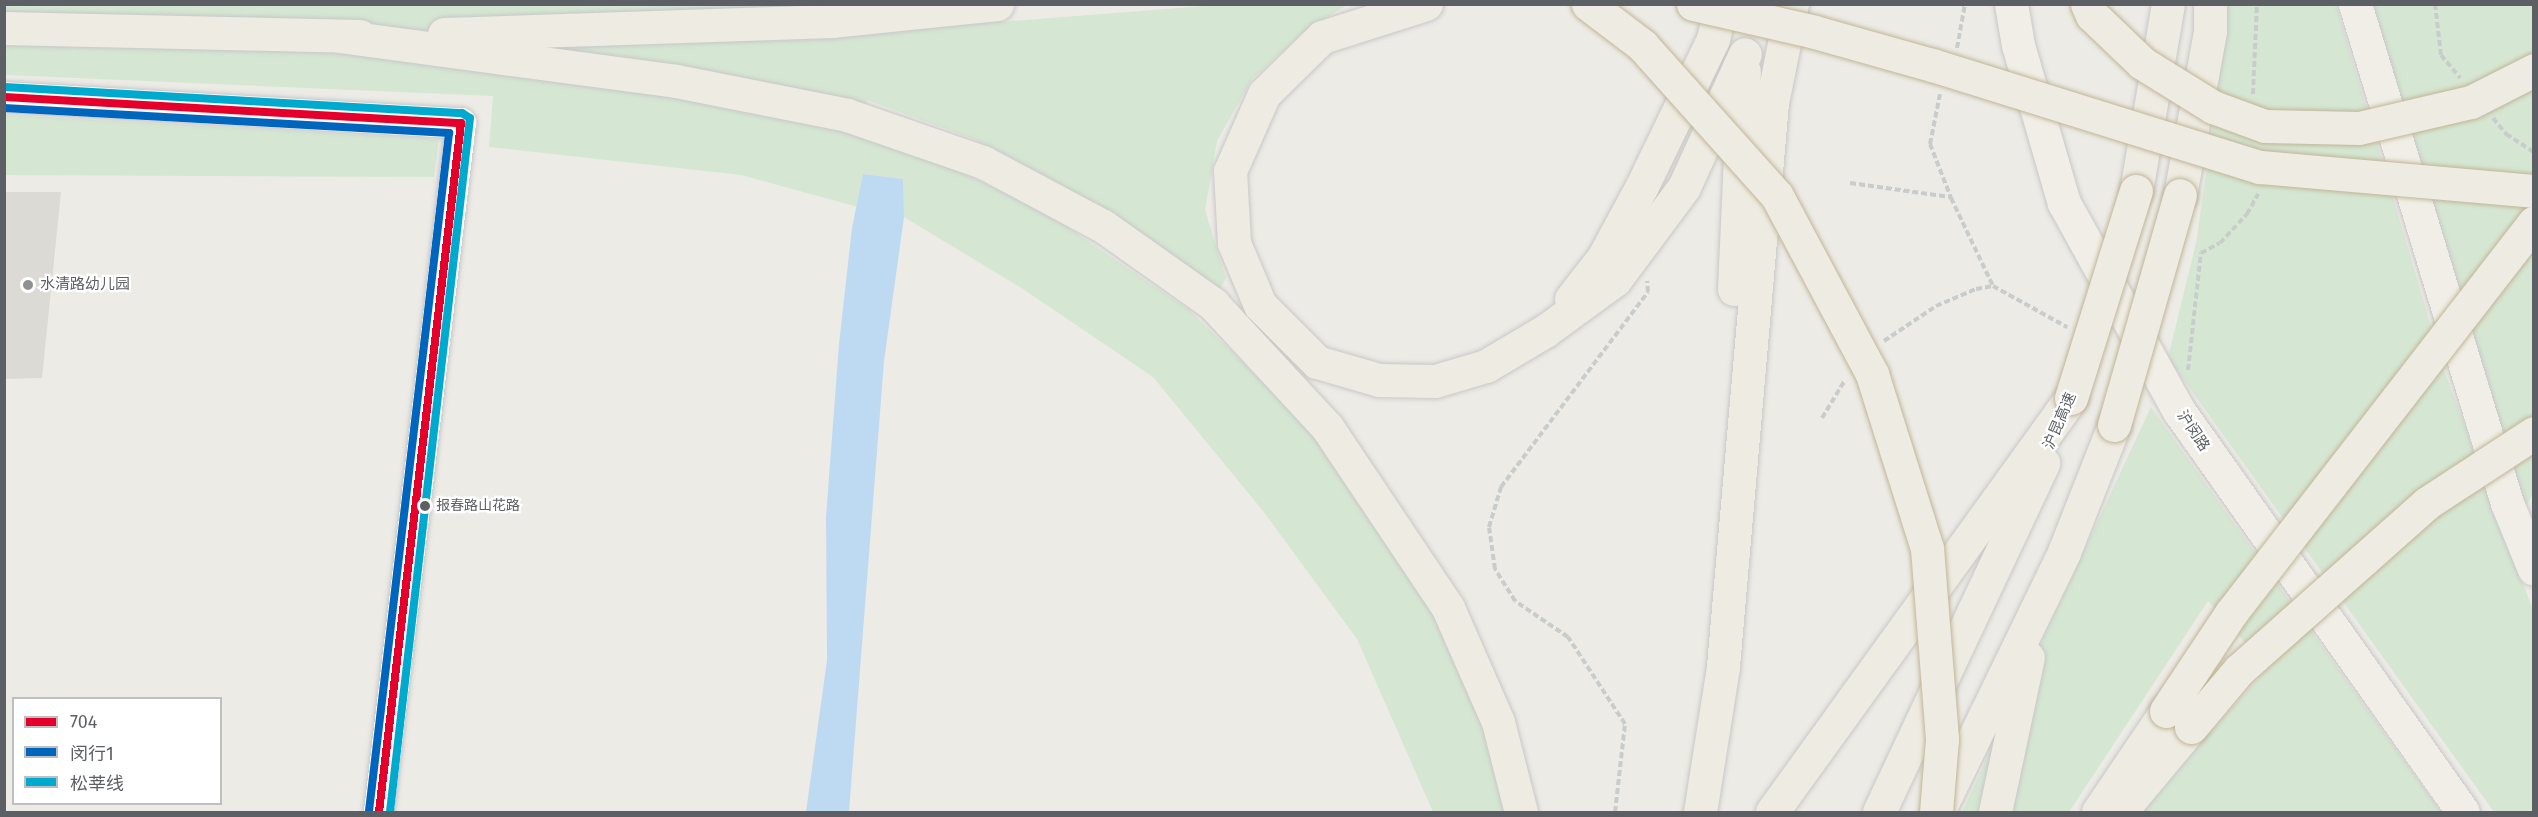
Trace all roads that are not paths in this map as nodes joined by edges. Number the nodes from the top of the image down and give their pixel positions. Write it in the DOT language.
graph roads {
  1 [pos="997,4"];
  2 [pos="1426,4"];
  3 [pos="1588,4"];
  4 [pos="1693,4"];
  5 [pos="1721,4"];
  6 [pos="1756,4"];
  7 [pos="1792,4"];
  8 [pos="2011,4"];
  9 [pos="2087,4"];
  10 [pos="2168,4"];
  11 [pos="2210,4"];
  12 [pos="2355,4"];
  13 [pos="4,28"];
  14 [pos="339,36"];
  15 [pos="1745,54"];
  16 [pos="2534,70"];
  17 [pos="4,97"];
  18 [pos="2534,191"];
  19 [pos="2534,223"];
  20 [pos="1545,331"];
  21 [pos="2071,398"];
  22 [pos="2534,433"];
  23 [pos="2534,569"];
  24 [pos="2038,605"];
  25 [pos="1724,666"];
  26 [pos="2179,719"];
  27 [pos="379,813"];
  28 [pos="1521,813"];
  29 [pos="1700,813"];
  30 [pos="1772,813"];
  31 [pos="1880,813"];
  32 [pos="1937,813"];
  33 [pos="1995,813"];
  34 [pos="2098,813"];
  35 [pos="2120,813"];
  36 [pos="2463,813"];
  1 -- 14 [label="highway"];
  2 -- 20 [label="highway"];
  3 -- 32 [label="highway, bridge"];
  4 -- 18 [label="highway, bridge"];
  5 -- 20 [label="highway"];
  6 -- 15 [label="highway"];
  7 -- 25 [label="highway"];
  8 -- 36 [label="highway, 沪闵路"];
  9 -- 16 [label="highway, bridge"];
  10 -- 21 [label="highway, 沪昆高速, bridge"];
  11 -- 24 [label="highway, bridge"];
  12 -- 23 [label="highway"];
  13 -- 14 [label="highway"];
  14 -- 28 [label="highway"];
  15 -- 20 [label="highway"];
  15 -- 25 [label="highway"];
  17 -- 27 [label="street"];
  19 -- 26 [label="highway, bridge"];
  21 -- 30 [label="highway"];
  21 -- 31 [label="highway, 沪昆高速"];
  22 -- 26 [label="highway, bridge"];
  24 -- 32 [label="highway"];
  24 -- 33 [label="highway"];
  25 -- 29 [label="highway"];
  26 -- 34 [label="highway"];
  26 -- 35 [label="highway"];
}
